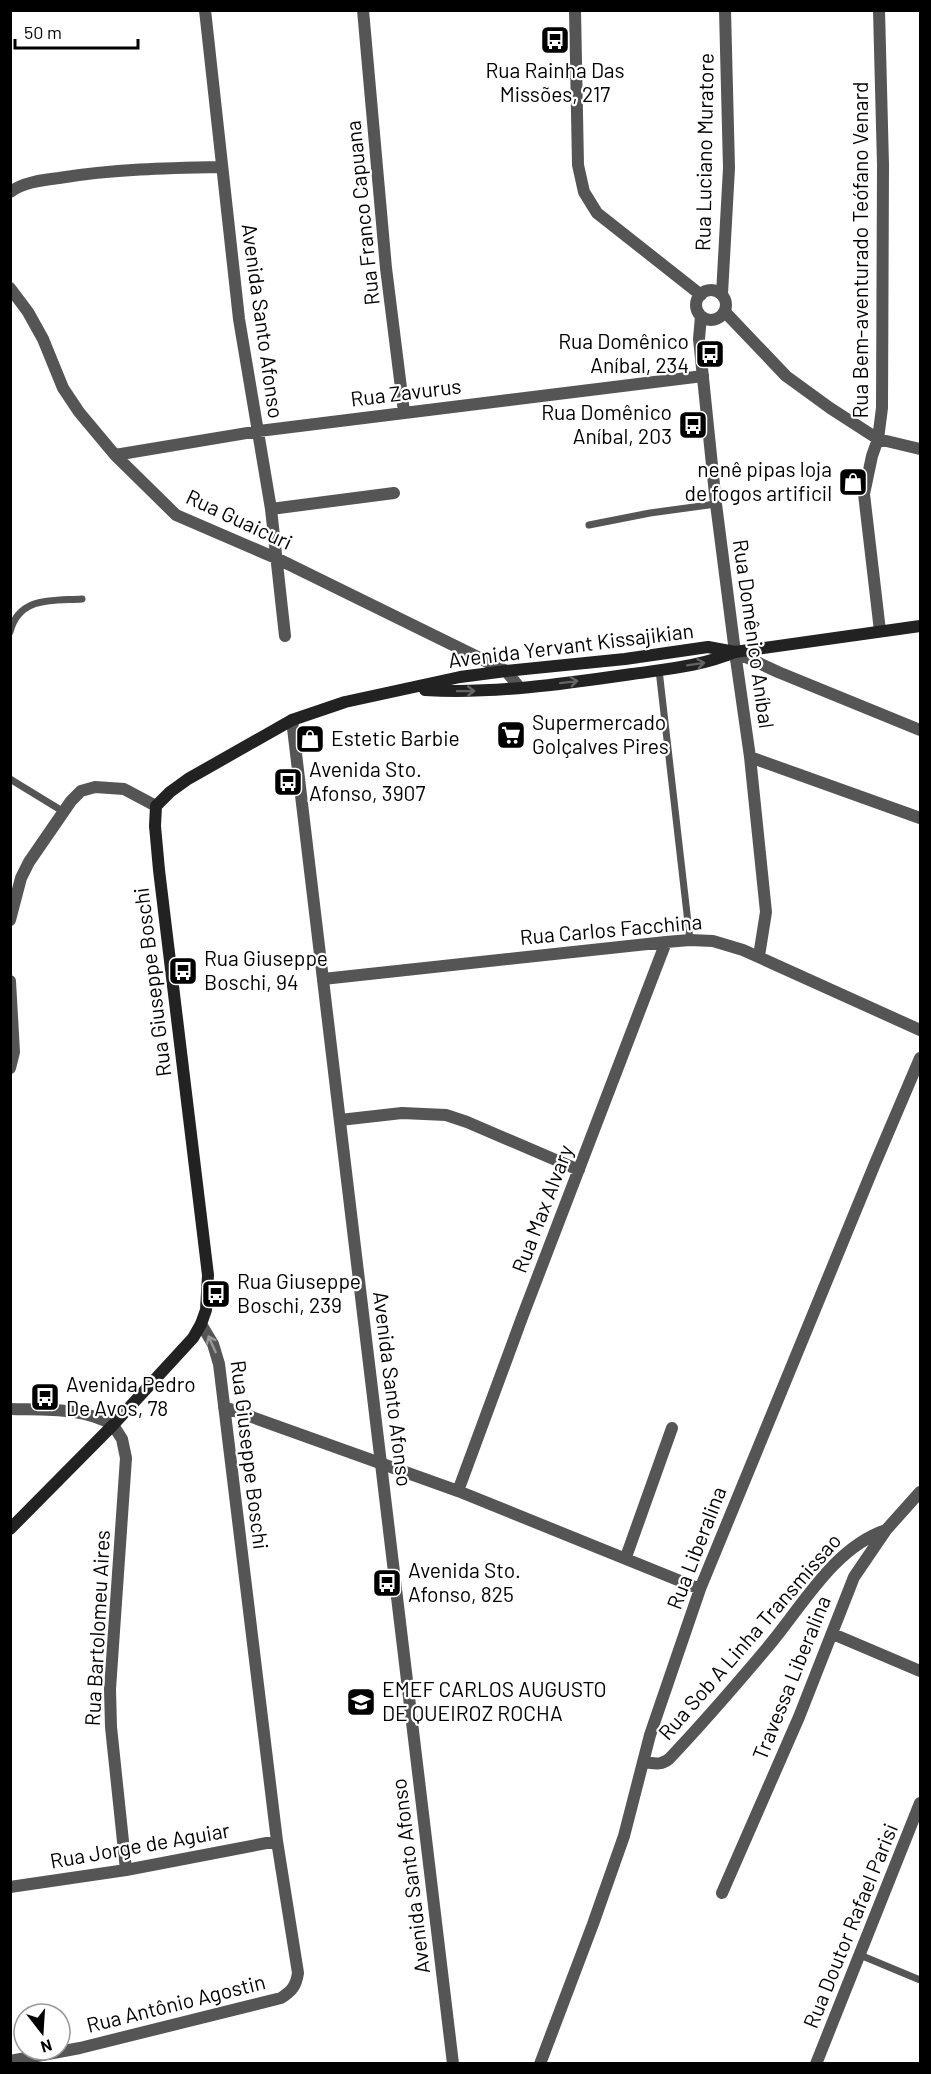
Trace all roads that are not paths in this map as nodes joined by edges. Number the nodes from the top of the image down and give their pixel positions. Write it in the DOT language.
graph roads {
  1 [pos="205,10"];
  2 [pos="363,10"];
  3 [pos="575,10"];
  4 [pos="725,10"];
  5 [pos="879,10"];
  6 [pos="222,167"];
  7 [pos="14,189"];
  8 [pos="10,288"];
  9 [pos="722,294"];
  10 [pos="700,295"];
  11 [pos="725,312"];
  12 [pos="701,316"];
  13 [pos="703,376"];
  14 [pos="404,412"];
  15 [pos="259,431"];
  16 [pos="878,439"];
  17 [pos="921,448"];
  18 [pos="115,455"];
  19 [pos="394,493"];
  20 [pos="716,504"];
  21 [pos="271,509"];
  22 [pos="589,525"];
  23 [pos="278,559"];
  24 [pos="82,599"];
  25 [pos="921,626"];
  26 [pos="880,631"];
  27 [pos="10,632"];
  28 [pos="285,636"];
  29 [pos="735,652"];
  30 [pos="659,670"];
  31 [pos="506,671"];
  32 [pos="520,688"];
  33 [pos="412,689"];
  34 [pos="292,720"];
  35 [pos="921,730"];
  36 [pos="750,757"];
  37 [pos="10,779"];
  38 [pos="156,806"];
  39 [pos="64,812"];
  40 [pos="921,818"];
  41 [pos="10,920"];
  42 [pos="690,940"];
  43 [pos="666,942"];
  44 [pos="759,956"];
  45 [pos="323,979"];
  46 [pos="10,981"];
  47 [pos="921,1030"];
  48 [pos="921,1058"];
  49 [pos="10,1068"];
  50 [pos="340,1120"];
  51 [pos="579,1170"];
  52 [pos="201,1324"];
  53 [pos="224,1407"];
  54 [pos="10,1409"];
  55 [pos="113,1425"];
  56 [pos="672,1428"];
  57 [pos="383,1464"];
  58 [pos="458,1491"];
  59 [pos="921,1492"];
  60 [pos="10,1529"];
  61 [pos="886,1530"];
  62 [pos="626,1557"];
  63 [pos="700,1589"];
  64 [pos="833,1634"];
  65 [pos="921,1671"];
  66 [pos="643,1762"];
  67 [pos="921,1803"];
  68 [pos="916,1827"];
  69 [pos="277,1841"];
  70 [pos="126,1870"];
  71 [pos="10,1887"];
  72 [pos="722,1893"];
  73 [pos="860,1955"];
  74 [pos="921,1980"];
  75 [pos="280,1998"];
  76 [pos="10,2061"];
  77 [pos="453,2064"];
  78 [pos="540,2064"];
  79 [pos="816,2064"];
  1 -- 6 [label="street, Avenida Santo Afonso"];
  2 -- 14 [label="street, Rua Franco Capuana"];
  3 -- 10 [label="street"];
  4 -- 9 [label="street, Rua Luciano Muratore"];
  5 -- 16 [label="street, Rua Bem-aventurado Teófano Venard"];
  6 -- 7 [label="street"];
  6 -- 15 [label="street, Avenida Santo Afonso"];
  8 -- 18 [label="street, Rua Guaicuri"];
  9 -- 10 [label="street"];
  9 -- 11 [label="street"];
  10 -- 12 [label="street"];
  11 -- 12 [label="street"];
  11 -- 16 [label="street"];
  12 -- 13 [label="street, Rua Domênico Aníbal"];
  13 -- 14 [label="street, Rua Zavurus"];
  13 -- 20 [label="street, Rua Domênico Aníbal"];
  14 -- 15 [label="street, Rua Zavurus"];
  15 -- 18 [label="street, Rua Zavurus"];
  15 -- 21 [label="street, Avenida Santo Afonso"];
  16 -- 17 [label="street"];
  16 -- 26 [label="street, Rua Bem-aventurado Teófano Venard"];
  18 -- 23 [label="street, Rua Guaicuri"];
  19 -- 21 [label="street"];
  20 -- 22 [label="lane"];
  20 -- 29 [label="street, Rua Domênico Aníbal"];
  21 -- 23 [label="street, Avenida Santo Afonso"];
  23 -- 28 [label="street, Avenida Santo Afonso"];
  23 -- 31 [label="street, Rua Guaicuri"];
  24 -- 27 [label="lane"];
  25 -- 26 [label="main road, Avenida Yervant Kissajikian"];
  26 -- 29 [label="main road, Avenida Yervant Kissajikian"];
  30 -- 29 [label="main road, Avenida Yervant Kissajikian, one-way"];
  29 -- 31 [label="main road, Avenida Yervant Kissajikian"];
  29 -- 35 [label="street"];
  29 -- 36 [label="street, Rua Domênico Aníbal"];
  32 -- 30 [label="main road, Avenida Yervant Kissajikian, one-way"];
  30 -- 42 [label="lane"];
  31 -- 32 [label="street"];
  31 -- 33 [label="main road, Avenida Yervant Kissajikian"];
  33 -- 32 [label="main road, Avenida Yervant Kissajikian, one-way"];
  33 -- 34 [label="main road, Avenida Yervant Kissajikian"];
  34 -- 38 [label="main road, Avenida Yervant Kissajikian"];
  34 -- 45 [label="street, Avenida Santo Afonso"];
  36 -- 40 [label="street"];
  36 -- 44 [label="street, Rua Domênico Aníbal"];
  37 -- 39 [label="lane"];
  38 -- 39 [label="street"];
  38 -- 52 [label="main road, Rua Giuseppe Boschi"];
  39 -- 41 [label="street"];
  42 -- 43 [label="street, Rua Carlos Facchina"];
  42 -- 44 [label="street, Rua Carlos Facchina"];
  43 -- 45 [label="street, Rua Carlos Facchina"];
  43 -- 51 [label="street, Rua Max Alvary"];
  44 -- 47 [label="street, Rua Carlos Facchina"];
  45 -- 50 [label="street, Avenida Santo Afonso"];
  46 -- 49 [label="street"];
  48 -- 63 [label="street, Rua Liberalina"];
  50 -- 51 [label="street"];
  50 -- 57 [label="street, Avenida Santo Afonso"];
  51 -- 58 [label="street, Rua Max Alvary"];
  53 -- 52 [label="street, Rua Giuseppe Boschi, one-way"];
  52 -- 55 [label="main road"];
  53 -- 57 [label="street"];
  53 -- 69 [label="street, Rua Giuseppe Boschi"];
  54 -- 55 [label="street"];
  55 -- 60 [label="main road"];
  55 -- 70 [label="street, Rua Bartolomeu Aires"];
  56 -- 62 [label="street"];
  57 -- 58 [label="street"];
  57 -- 77 [label="street, Avenida Santo Afonso"];
  58 -- 62 [label="street"];
  59 -- 61 [label="street, Travessa Liberalina"];
  61 -- 64 [label="street, Travessa Liberalina"];
  61 -- 66 [label="street, Rua Sob A Linha Transmissao"];
  62 -- 63 [label="street"];
  63 -- 66 [label="street, Rua Liberalina"];
  64 -- 65 [label="street"];
  64 -- 72 [label="street, Travessa Liberalina"];
  66 -- 78 [label="street, Rua Liberalina"];
  67 -- 68 [label="street, Rua Doutor Rafael Parisi"];
  68 -- 73 [label="street, Rua Doutor Rafael Parisi"];
  69 -- 70 [label="street, Rua Jorge de Aguiar"];
  69 -- 75 [label="street, Rua Giuseppe Boschi"];
  70 -- 71 [label="street, Rua Jorge de Aguiar"];
  73 -- 74 [label="lane"];
  73 -- 79 [label="street, Rua Doutor Rafael Parisi"];
  75 -- 76 [label="street, Rua Antônio Agostin"];
}
